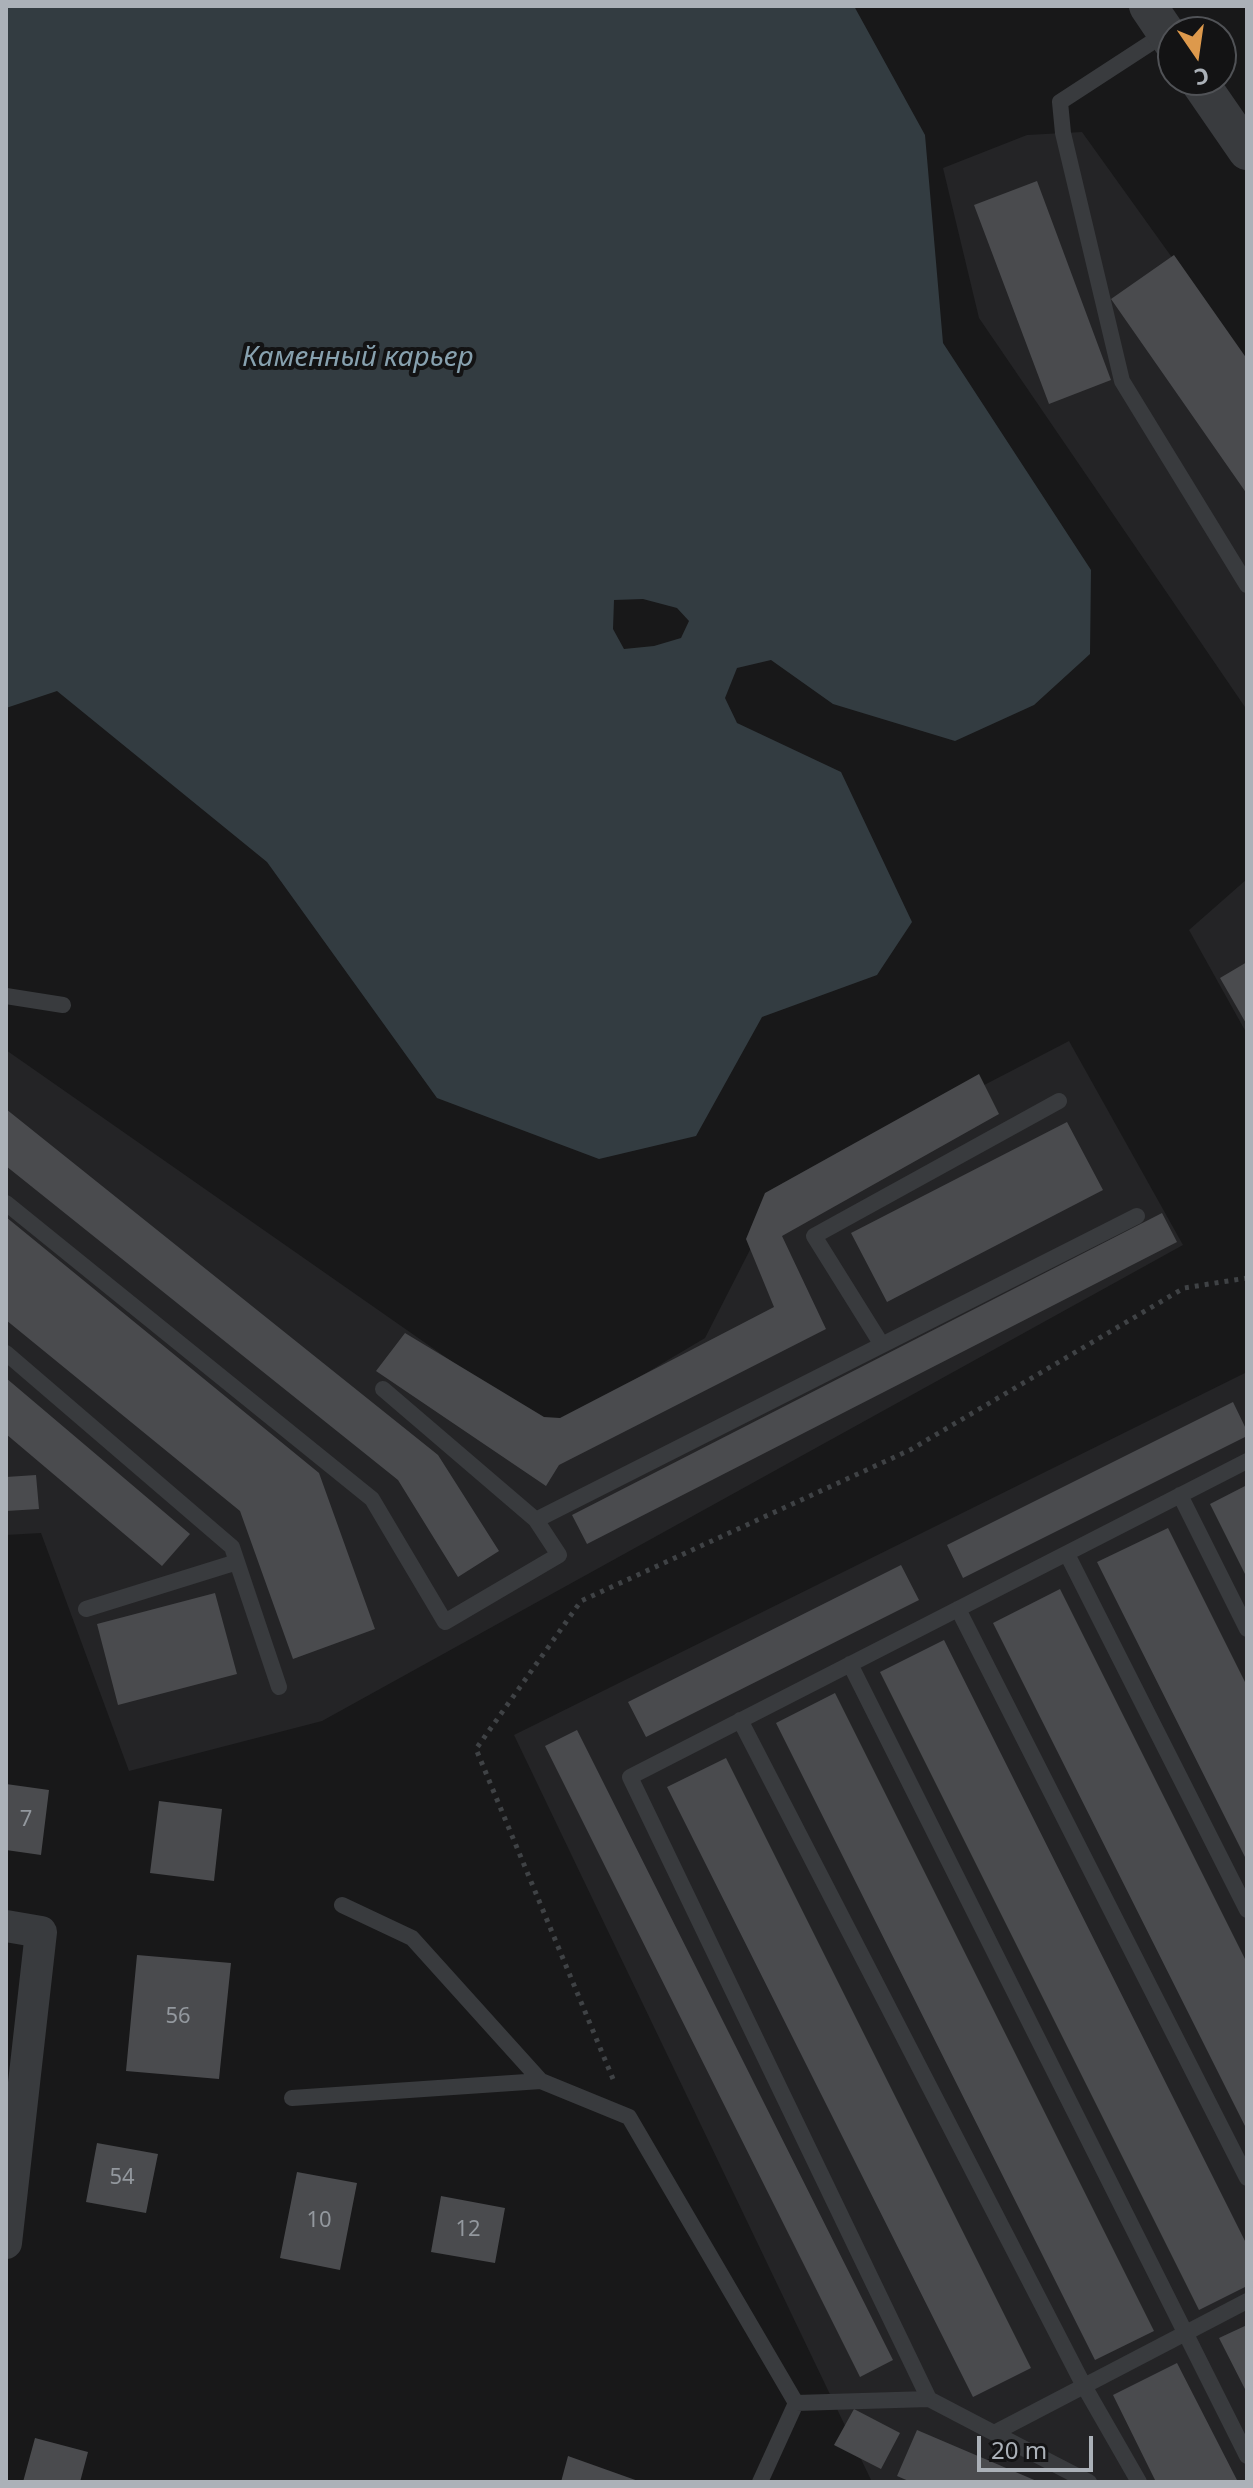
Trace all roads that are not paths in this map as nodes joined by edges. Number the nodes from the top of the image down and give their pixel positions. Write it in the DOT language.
graph roads {
  1 [pos="1157,32"];
  2 [pos="1209,96"];
  3 [pos="1247,151"];
  4 [pos="1247,585"];
  5 [pos="6,996"];
  6 [pos="63,1005"];
  7 [pos="1059,1101"];
  8 [pos="6,1203"];
  9 [pos="1137,1216"];
  10 [pos="882,1345"];
  11 [pos="6,1353"];
  12 [pos="383,1389"];
  13 [pos="1247,1461"];
  14 [pos="1180,1495"];
  15 [pos="536,1520"];
  16 [pos="1067,1554"];
  17 [pos="237,1562"];
  18 [pos="86,1609"];
  19 [pos="958,1609"];
  20 [pos="1247,1629"];
  21 [pos="850,1664"];
  22 [pos="279,1687"];
  23 [pos="740,1720"];
  24 [pos="342,1905"];
  25 [pos="1247,1910"];
  26 [pos="6,1926"];
  27 [pos="541,2081"];
  28 [pos="292,2098"];
  29 [pos="1247,2178"];
  30 [pos="9,2181"];
  31 [pos="6,2243"];
  32 [pos="1247,2301"];
  33 [pos="1186,2333"];
  34 [pos="1084,2386"];
  35 [pos="929,2399"];
  36 [pos="796,2403"];
  37 [pos="994,2433"];
  38 [pos="1247,2456"];
  39 [pos="760,2482"];
  40 [pos="1089,2482"];
  41 [pos="1139,2482"];
  1 -- 4 [label="lane"];
  2 -- 3 [label="street"];
  5 -- 6 [label="lane"];
  7 -- 10 [label="lane"];
  8 -- 15 [label="lane"];
  9 -- 10 [label="lane"];
  10 -- 15 [label="lane"];
  11 -- 17 [label="lane"];
  12 -- 15 [label="lane"];
  13 -- 14 [label="lane"];
  14 -- 16 [label="lane"];
  14 -- 20 [label="lane"];
  16 -- 19 [label="lane"];
  16 -- 25 [label="lane"];
  17 -- 18 [label="lane"];
  17 -- 22 [label="lane"];
  19 -- 21 [label="lane"];
  19 -- 29 [label="lane"];
  21 -- 23 [label="lane"];
  21 -- 33 [label="lane"];
  23 -- 34 [label="lane"];
  23 -- 35 [label="lane"];
  24 -- 27 [label="lane"];
  26 -- 30 [label="street"];
  27 -- 28 [label="lane"];
  27 -- 36 [label="lane"];
  30 -- 31 [label="street"];
  32 -- 33 [label="lane"];
  33 -- 34 [label="lane"];
  33 -- 38 [label="lane"];
  34 -- 37 [label="lane"];
  34 -- 41 [label="lane"];
  35 -- 36 [label="lane"];
  35 -- 37 [label="lane"];
  36 -- 39 [label="lane"];
  37 -- 40 [label="lane"];
}
